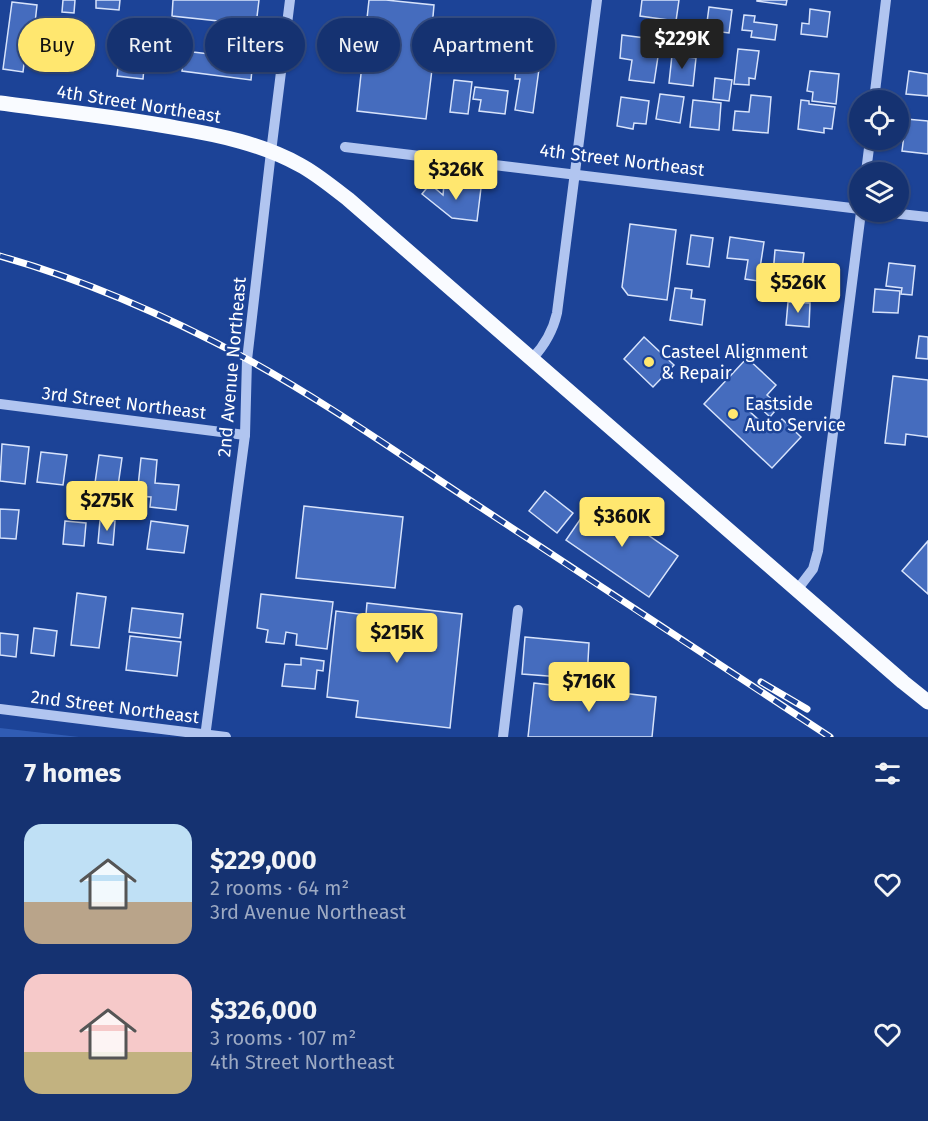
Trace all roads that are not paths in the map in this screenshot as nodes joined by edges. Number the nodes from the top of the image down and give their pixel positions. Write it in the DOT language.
graph roads {
  1 [pos="290,0"];
  2 [pos="597,0"];
  3 [pos="886,0"];
  4 [pos="875,90"];
  5 [pos="0,103"];
  6 [pos="345,147"];
  7 [pos="271,152"];
  8 [pos="574,174"];
  9 [pos="849,209"];
  10 [pos="909,215"];
  11 [pos="928,217"];
  12 [pos="859,222"];
  13 [pos="532,359"];
  14 [pos="0,404"];
  15 [pos="245,435"];
  16 [pos="797,590"];
  17 [pos="518,610"];
  18 [pos="928,702"];
  19 [pos="0,709"];
  20 [pos="205,736"];
  21 [pos="226,737"];
  22 [pos="503,737"];
  1 -- 7 [label="street, 2nd Avenue Northeast"];
  2 -- 8 [label="street"];
  3 -- 4 [label="street"];
  5 -- 7 [label="main road, 4th Street Northeast"];
  6 -- 8 [label="street, 4th Street Northeast"];
  7 -- 13 [label="main road, 4th Street Northeast"];
  7 -- 15 [label="street, 2nd Avenue Northeast"];
  8 -- 9 [label="street, 4th Street Northeast"];
  8 -- 13 [label="street"];
  10 -- 11 [label="street"];
  12 -- 16 [label="street"];
  13 -- 16 [label="main road, 4th Street Northeast"];
  14 -- 15 [label="street, 3rd Street Northeast"];
  15 -- 20 [label="street, 2nd Avenue Northeast"];
  16 -- 18 [label="main road, 4th Street Northeast"];
  17 -- 22 [label="street"];
  19 -- 20 [label="street, 2nd Street Northeast"];
  20 -- 21 [label="street, 2nd Street Northeast"];
}
